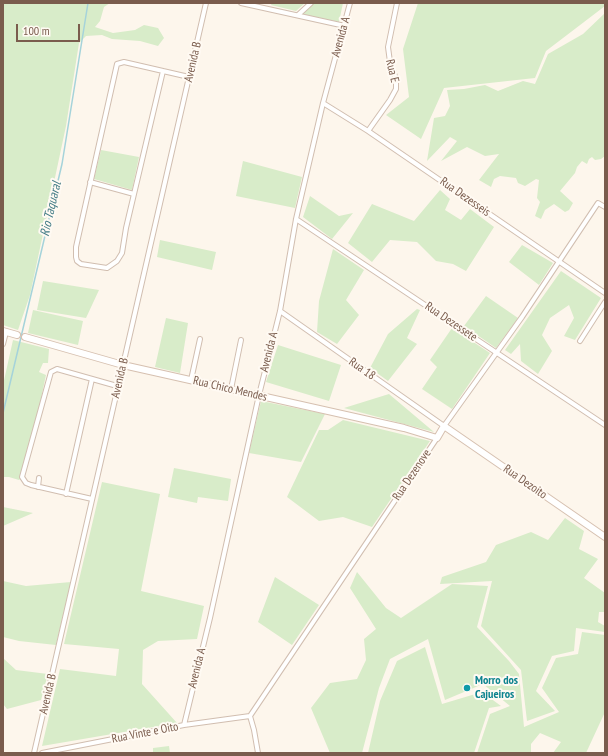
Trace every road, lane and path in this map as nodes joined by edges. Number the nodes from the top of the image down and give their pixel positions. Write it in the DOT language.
graph roads {
  1 [pos="206,3"];
  2 [pos="241,3"];
  3 [pos="311,3"];
  4 [pos="350,3"];
  5 [pos="397,3"];
  6 [pos="298,15"];
  7 [pos="345,26"];
  8 [pos="163,71"];
  9 [pos="189,77"];
  10 [pos="324,103"];
  11 [pos="368,130"];
  12 [pos="90,182"];
  13 [pos="134,194"];
  14 [pos="605,207"];
  15 [pos="296,219"];
  16 [pos="558,262"];
  17 [pos="605,293"];
  18 [pos="605,302"];
  19 [pos="280,311"];
  20 [pos="5,332"];
  21 [pos="16,335"];
  22 [pos="25,337"];
  23 [pos="200,339"];
  24 [pos="241,340"];
  25 [pos="580,341"];
  26 [pos="3,344"];
  27 [pos="496,352"];
  28 [pos="123,364"];
  29 [pos="92,379"];
  30 [pos="191,380"];
  31 [pos="117,386"];
  32 [pos="231,389"];
  33 [pos="258,395"];
  34 [pos="444,426"];
  35 [pos="605,426"];
  36 [pos="437,438"];
  37 [pos="39,478"];
  38 [pos="38,487"];
  39 [pos="66,494"];
  40 [pos="92,499"];
  41 [pos="605,537"];
  42 [pos="250,716"];
  43 [pos="184,725"];
  44 [pos="34,753"];
  45 [pos="42,753"];
  46 [pos="258,753"];
  1 -- 9 [label="street, Avenida B"];
  2 -- 6 [label="street"];
  3 -- 6 [label="street"];
  4 -- 7 [label="street, Avenida A"];
  5 -- 11 [label="street, Rua E"];
  6 -- 7 [label="street"];
  7 -- 10 [label="street, Avenida A"];
  8 -- 9 [label="street"];
  8 -- 12 [label="street"];
  8 -- 13 [label="street"];
  9 -- 28 [label="street, Avenida B"];
  10 -- 11 [label="street, Rua Dezesseis"];
  10 -- 15 [label="street, Avenida A"];
  11 -- 16 [label="street, Rua Dezesseis"];
  12 -- 13 [label="street"];
  12 -- 13 [label="street"];
  14 -- 16 [label="street, Rua Dezenove"];
  15 -- 19 [label="street, Avenida A"];
  15 -- 27 [label="street, Rua Dezessete"];
  16 -- 17 [label="street, Rua Dezesseis"];
  16 -- 27 [label="street, Rua Dezenove"];
  18 -- 25 [label="street"];
  19 -- 33 [label="street, Avenida A"];
  19 -- 34 [label="street, Rua 18"];
  20 -- 21 [label="main road"];
  20 -- 26 [label="street"];
  22 -- 28 [label="main road, Rua Chico Mendes"];
  23 -- 30 [label="street"];
  24 -- 32 [label="street"];
  27 -- 34 [label="street, Rua Dezenove"];
  27 -- 35 [label="street, Rua Dezessete"];
  28 -- 30 [label="main road, Rua Chico Mendes"];
  28 -- 31 [label="street, Avenida B"];
  29 -- 31 [label="street"];
  29 -- 38 [label="street"];
  29 -- 39 [label="street"];
  30 -- 32 [label="main road, Rua Chico Mendes"];
  31 -- 40 [label="street, Avenida B"];
  32 -- 33 [label="main road, Rua Chico Mendes"];
  33 -- 36 [label="main road, Rua Chico Mendes"];
  33 -- 43 [label="street, Avenida A"];
  34 -- 36 [label="main road, Rua Dezenove"];
  34 -- 41 [label="main road, Rua Dezoito"];
  36 -- 42 [label="street, Rua Dezenove"];
  37 -- 38 [label="street"];
  38 -- 39 [label="street"];
  39 -- 40 [label="street"];
  40 -- 44 [label="street, Avenida B"];
  42 -- 43 [label="street, Rua Vinte e Oito"];
  42 -- 46 [label="street"];
  43 -- 45 [label="street, Rua Vinte e Oito"];
}
